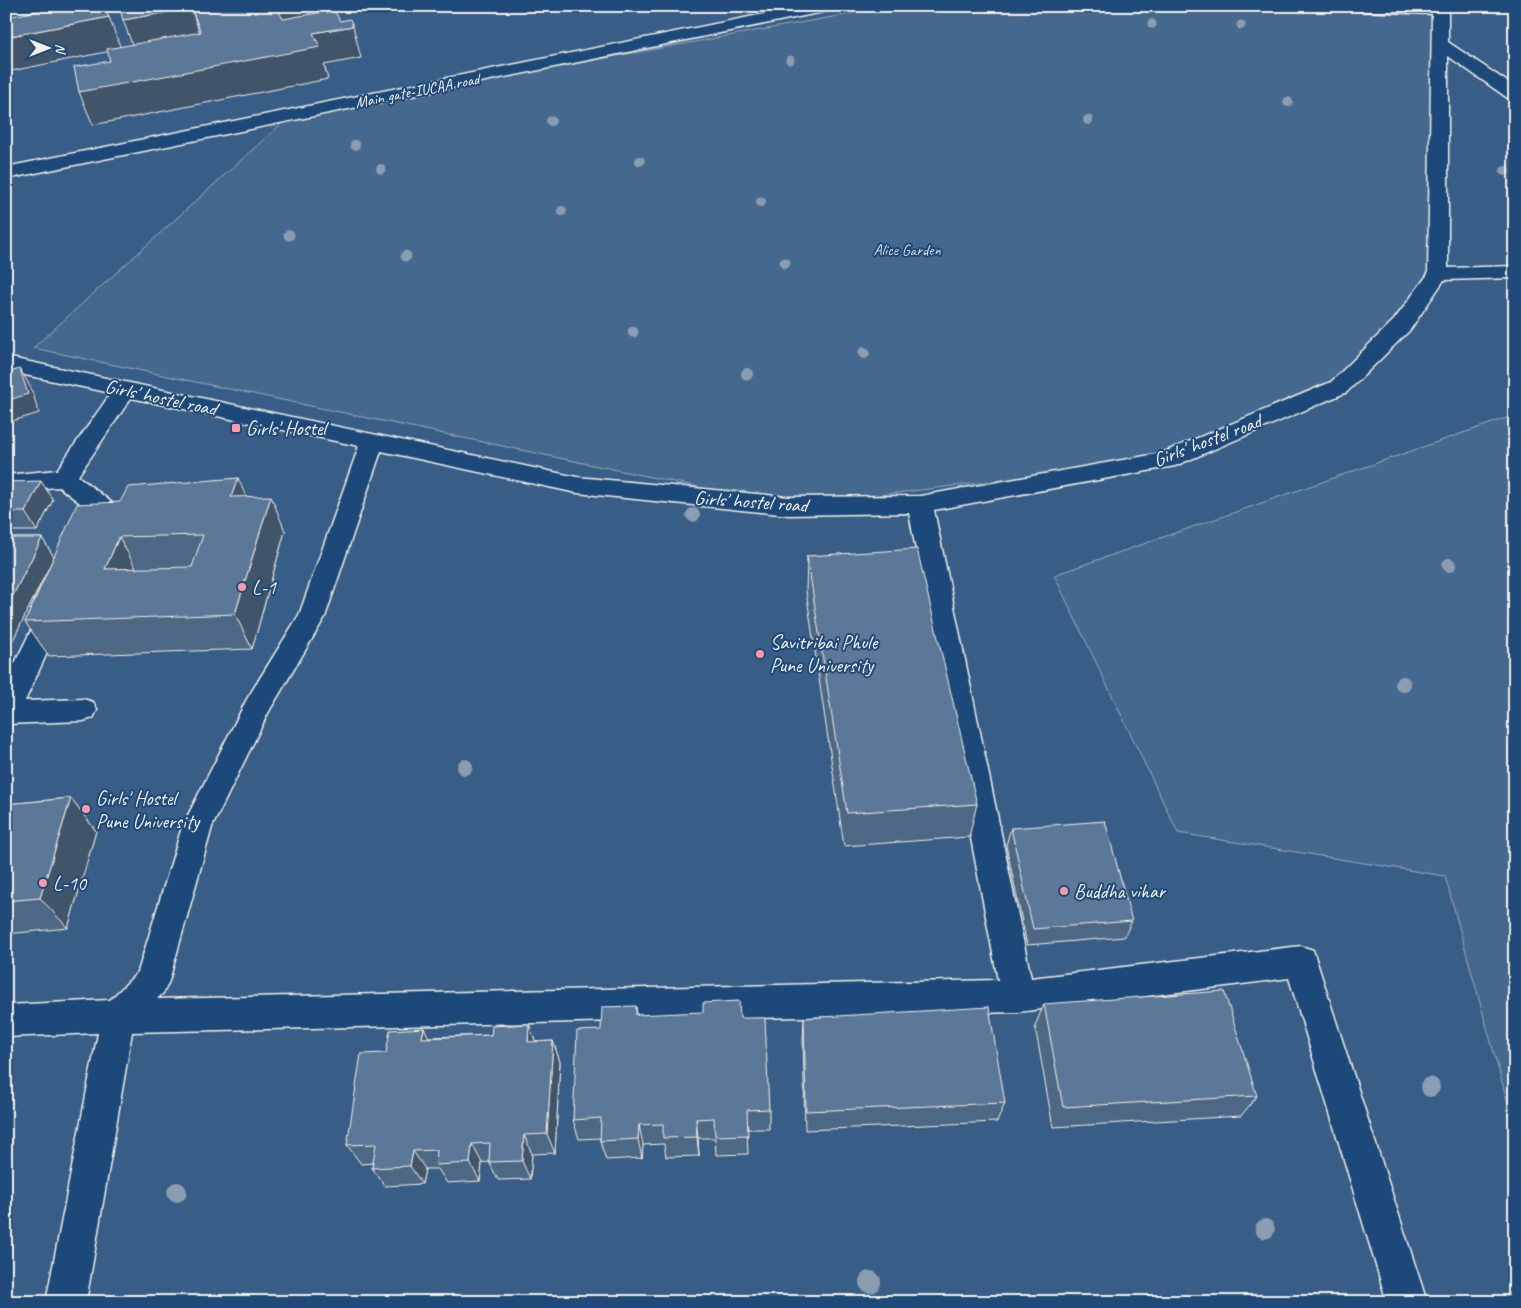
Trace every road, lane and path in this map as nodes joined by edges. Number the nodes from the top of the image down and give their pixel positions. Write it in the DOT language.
graph roads {
  1 [pos="34,6"];
  2 [pos="828,6"];
  3 [pos="1362,6"];
  4 [pos="1440,8"];
  5 [pos="6,13"];
  6 [pos="1439,44"];
  7 [pos="1515,96"];
  8 [pos="6,173"];
  9 [pos="1515,272"];
  10 [pos="1438,274"];
  11 [pos="6,364"];
  12 [pos="126,389"];
  13 [pos="372,442"];
  14 [pos="64,478"];
  15 [pos="6,483"];
  16 [pos="920,504"];
  17 [pos="82,551"];
  18 [pos="65,586"];
  19 [pos="83,710"];
  20 [pos="6,712"];
  21 [pos="1018,996"];
  22 [pos="118,1016"];
  23 [pos="6,1021"];
  24 [pos="66,1302"];
  25 [pos="1408,1302"];
  1 -- 5 [label="street"];
  2 -- 8 [label="street, Main gate-IUCAA road"];
  3 -- 4 [label="street"];
  4 -- 6 [label="street"];
  6 -- 7 [label="street"];
  6 -- 10 [label="street"];
  9 -- 10 [label="street"];
  10 -- 16 [label="street, Girls' hostel road"];
  11 -- 12 [label="street, Girls' hostel road"];
  12 -- 13 [label="street, Girls' hostel road"];
  12 -- 14 [label="street"];
  13 -- 16 [label="street, Girls' hostel road"];
  13 -- 22 [label="street"];
  14 -- 15 [label="street"];
  14 -- 17 [label="street"];
  16 -- 21 [label="street"];
  18 -- 20 [label="street"];
  19 -- 20 [label="street"];
  21 -- 22 [label="street"];
  21 -- 25 [label="street"];
  22 -- 23 [label="street"];
  22 -- 24 [label="street"];
}
